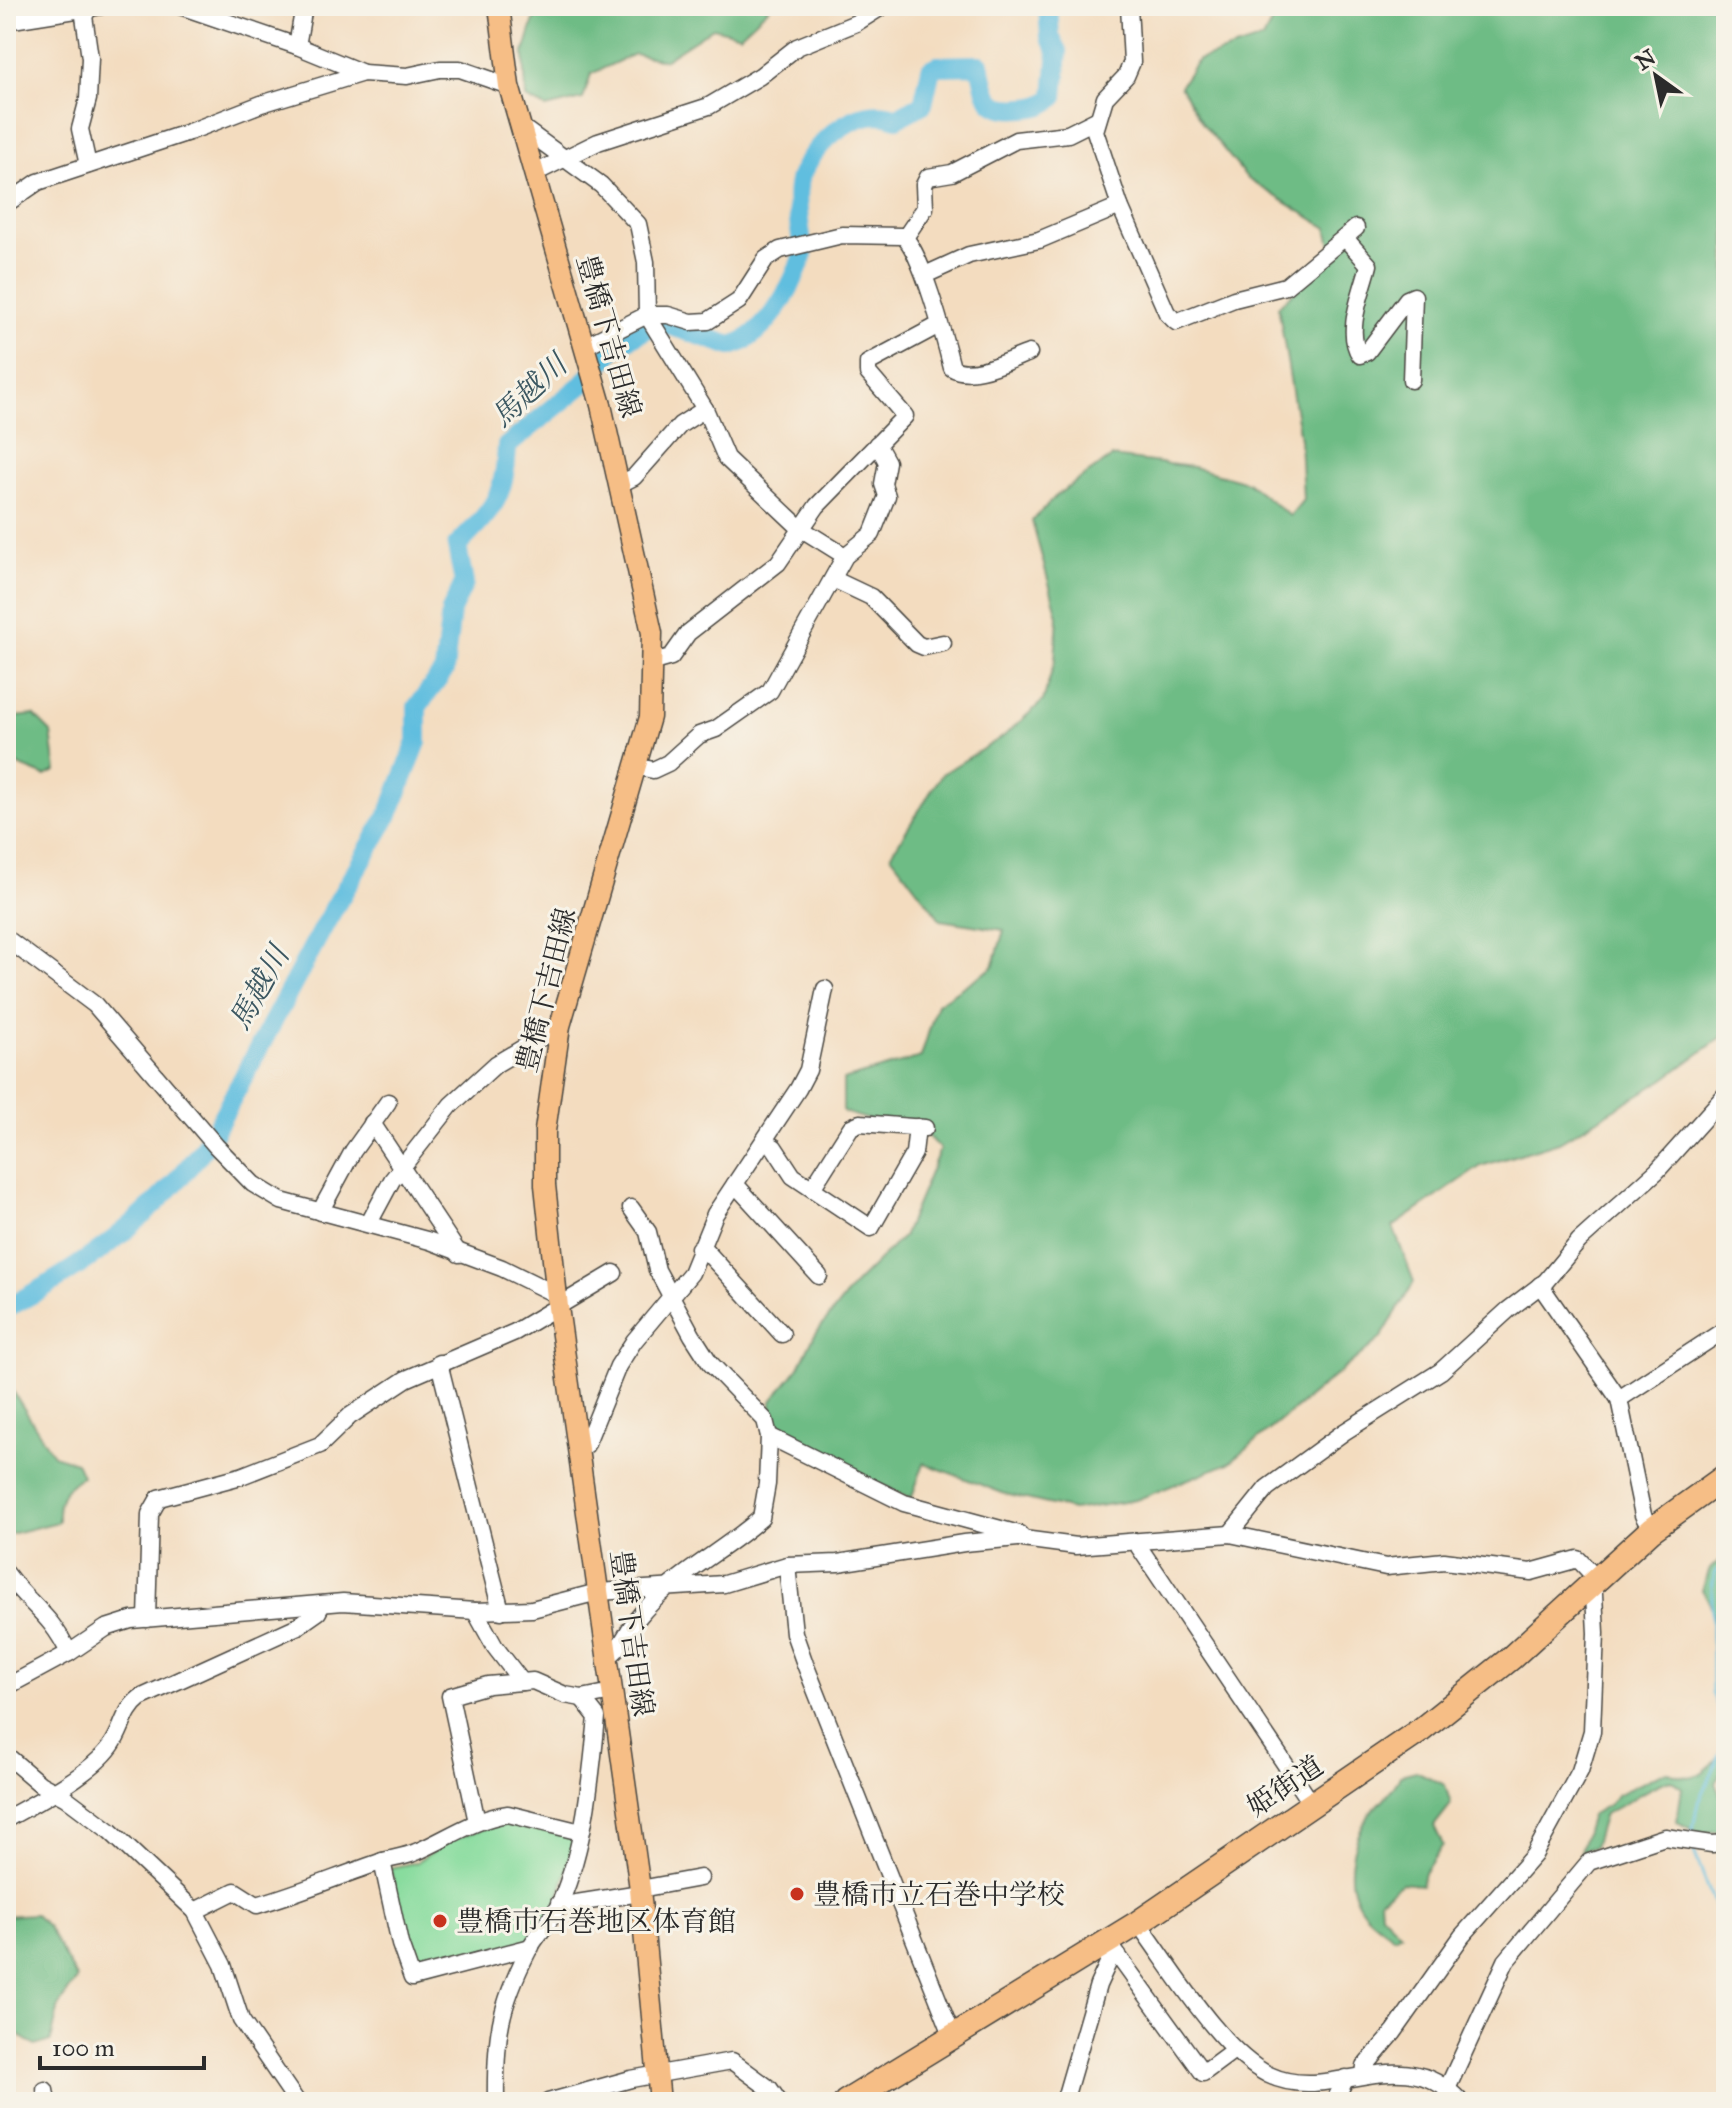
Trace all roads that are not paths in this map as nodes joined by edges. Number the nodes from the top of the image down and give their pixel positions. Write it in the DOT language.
graph roads {
  1 [pos="180,6"];
  2 [pos="304,6"];
  3 [pos="499,6"];
  4 [pos="883,6"];
  5 [pos="1129,6"];
  6 [pos="95,8"];
  7 [pos="6,21"];
  8 [pos="297,46"];
  9 [pos="363,73"];
  10 [pos="509,86"];
  11 [pos="1098,119"];
  12 [pos="521,131"];
  13 [pos="564,158"];
  14 [pos="88,165"];
  15 [pos="533,174"];
  16 [pos="6,204"];
  17 [pos="1120,206"];
  18 [pos="906,236"];
  19 [pos="925,275"];
  20 [pos="651,322"];
  21 [pos="939,325"];
  22 [pos="585,347"];
  23 [pos="1029,353"];
  24 [pos="1411,380"];
  25 [pos="705,409"];
  26 [pos="877,444"];
  27 [pos="620,484"];
  28 [pos="800,528"];
  29 [pos="845,556"];
  30 [pos="833,579"];
  31 [pos="943,643"];
  32 [pos="653,662"];
  33 [pos="639,767"];
  34 [pos="6,938"];
  35 [pos="825,989"];
  36 [pos="560,1026"];
  37 [pos="1726,1094"];
  38 [pos="388,1102"];
  39 [pos="372,1123"];
  40 [pos="764,1141"];
  41 [pos="403,1164"];
  42 [pos="735,1184"];
  43 [pos="813,1187"];
  44 [pos="631,1208"];
  45 [pos="320,1212"];
  46 [pos="369,1223"];
  47 [pos="699,1248"];
  48 [pos="459,1254"];
  49 [pos="614,1273"];
  50 [pos="819,1276"];
  51 [pos="1540,1285"];
  52 [pos="672,1299"];
  53 [pos="557,1301"];
  54 [pos="1726,1329"];
  55 [pos="782,1334"];
  56 [pos="439,1363"];
  57 [pos="1619,1399"];
  58 [pos="769,1436"];
  59 [pos="577,1448"];
  60 [pos="1726,1476"];
  61 [pos="1651,1530"];
  62 [pos="1230,1534"];
  63 [pos="1023,1539"];
  64 [pos="1140,1542"];
  65 [pos="787,1565"];
  66 [pos="6,1573"];
  67 [pos="1591,1583"];
  68 [pos="664,1589"];
  69 [pos="598,1592"];
  70 [pos="322,1604"];
  71 [pos="475,1611"];
  72 [pos="501,1611"];
  73 [pos="147,1619"];
  74 [pos="69,1653"];
  75 [pos="607,1657"];
  76 [pos="522,1682"];
  77 [pos="6,1687"];
  78 [pos="612,1692"];
  79 [pos="582,1698"];
  80 [pos="6,1755"];
  81 [pos="52,1792"];
  82 [pos="1312,1804"];
  83 [pos="6,1819"];
  84 [pos="477,1822"];
  85 [pos="581,1832"];
  86 [pos="1726,1843"];
  87 [pos="382,1861"];
  88 [pos="700,1878"];
  89 [pos="640,1891"];
  90 [pos="559,1903"];
  91 [pos="195,1911"];
  92 [pos="1138,1923"];
  93 [pos="1111,1946"];
  94 [pos="531,1947"];
  95 [pos="953,2037"];
  96 [pos="1234,2050"];
  97 [pos="1364,2075"];
  98 [pos="657,2077"];
  99 [pos="1346,2078"];
  100 [pos="1447,2089"];
  101 [pos="297,2102"];
  102 [pos="496,2102"];
  103 [pos="548,2102"];
  104 [pos="660,2102"];
  105 [pos="779,2102"];
  106 [pos="846,2102"];
  107 [pos="1064,2102"];
  108 [pos="1334,2102"];
  109 [pos="1461,2102"];
  1 -- 8 [label="street"];
  2 -- 8 [label="street"];
  3 -- 10 [label="main road, 豊橋下吉田線"];
  4 -- 13 [label="street"];
  5 -- 11 [label="street"];
  6 -- 7 [label="street"];
  6 -- 14 [label="street"];
  8 -- 9 [label="street"];
  9 -- 10 [label="street"];
  9 -- 14 [label="street"];
  10 -- 12 [label="main road, 豊橋下吉田線"];
  11 -- 17 [label="street"];
  11 -- 18 [label="street"];
  12 -- 13 [label="street"];
  12 -- 15 [label="main road, 豊橋下吉田線"];
  13 -- 15 [label="street"];
  13 -- 20 [label="street"];
  14 -- 16 [label="street"];
  15 -- 22 [label="main road, 豊橋下吉田線"];
  17 -- 19 [label="street"];
  17 -- 24 [label="street"];
  18 -- 19 [label="street"];
  18 -- 20 [label="street"];
  19 -- 21 [label="street"];
  20 -- 22 [label="street"];
  20 -- 25 [label="street"];
  21 -- 23 [label="street"];
  21 -- 26 [label="street"];
  22 -- 27 [label="main road, 豊橋下吉田線"];
  25 -- 27 [label="street"];
  25 -- 28 [label="street"];
  26 -- 28 [label="street"];
  26 -- 29 [label="street"];
  27 -- 32 [label="main road, 豊橋下吉田線"];
  28 -- 29 [label="street"];
  28 -- 32 [label="street"];
  29 -- 30 [label="street"];
  30 -- 31 [label="street"];
  30 -- 33 [label="street"];
  32 -- 33 [label="main road, 豊橋下吉田線"];
  33 -- 36 [label="main road, 豊橋下吉田線"];
  34 -- 45 [label="street"];
  35 -- 40 [label="street"];
  36 -- 41 [label="street"];
  36 -- 53 [label="main road, 豊橋下吉田線"];
  37 -- 51 [label="street"];
  38 -- 39 [label="street"];
  39 -- 41 [label="street"];
  39 -- 45 [label="street"];
  40 -- 42 [label="street"];
  40 -- 43 [label="street"];
  41 -- 46 [label="street"];
  41 -- 48 [label="street"];
  42 -- 47 [label="street"];
  42 -- 50 [label="street"];
  43 -- 43 [label="street"];
  44 -- 52 [label="street"];
  45 -- 46 [label="street"];
  46 -- 48 [label="street"];
  47 -- 52 [label="street"];
  47 -- 55 [label="street"];
  48 -- 53 [label="street"];
  49 -- 53 [label="street"];
  51 -- 57 [label="street"];
  51 -- 62 [label="street"];
  52 -- 58 [label="street"];
  52 -- 59 [label="street"];
  53 -- 56 [label="street"];
  53 -- 59 [label="main road, 豊橋下吉田線"];
  54 -- 57 [label="street"];
  56 -- 72 [label="street"];
  56 -- 73 [label="street"];
  57 -- 61 [label="street"];
  58 -- 63 [label="street"];
  58 -- 68 [label="street"];
  59 -- 69 [label="main road, 豊橋下吉田線"];
  60 -- 61 [label="highway, 姫街道"];
  61 -- 67 [label="highway, 姫街道"];
  62 -- 64 [label="street"];
  62 -- 67 [label="street"];
  63 -- 64 [label="street"];
  63 -- 65 [label="street"];
  64 -- 82 [label="street"];
  65 -- 68 [label="street"];
  65 -- 95 [label="street"];
  66 -- 74 [label="street"];
  67 -- 82 [label="highway, 姫街道"];
  67 -- 97 [label="street"];
  68 -- 69 [label="street"];
  68 -- 75 [label="street"];
  69 -- 72 [label="street"];
  69 -- 75 [label="main road, 豊橋下吉田線"];
  70 -- 71 [label="street"];
  70 -- 73 [label="street"];
  70 -- 81 [label="street"];
  71 -- 72 [label="street"];
  71 -- 76 [label="street"];
  73 -- 74 [label="street"];
  74 -- 77 [label="street"];
  75 -- 78 [label="main road, 豊橋下吉田線"];
  76 -- 79 [label="street"];
  76 -- 84 [label="street"];
  78 -- 79 [label="street"];
  78 -- 89 [label="main road, 豊橋下吉田線"];
  79 -- 85 [label="street"];
  80 -- 81 [label="street"];
  81 -- 83 [label="street"];
  81 -- 91 [label="street"];
  82 -- 92 [label="highway, 姫街道"];
  84 -- 85 [label="street"];
  84 -- 87 [label="street"];
  85 -- 90 [label="street"];
  86 -- 100 [label="street"];
  87 -- 91 [label="street"];
  87 -- 94 [label="street"];
  88 -- 89 [label="street"];
  89 -- 90 [label="street"];
  89 -- 98 [label="main road, 豊橋下吉田線"];
  90 -- 94 [label="street"];
  91 -- 101 [label="street"];
  92 -- 93 [label="highway, 姫街道"];
  92 -- 96 [label="street"];
  93 -- 95 [label="highway, 姫街道"];
  93 -- 96 [label="street"];
  93 -- 107 [label="street"];
  94 -- 102 [label="street"];
  95 -- 106 [label="highway, 姫街道"];
  96 -- 99 [label="street"];
  97 -- 99 [label="street"];
  97 -- 100 [label="street"];
  98 -- 103 [label="street"];
  98 -- 104 [label="main road, 豊橋下吉田線"];
  98 -- 105 [label="street"];
  99 -- 108 [label="street"];
  100 -- 109 [label="street"];
}
